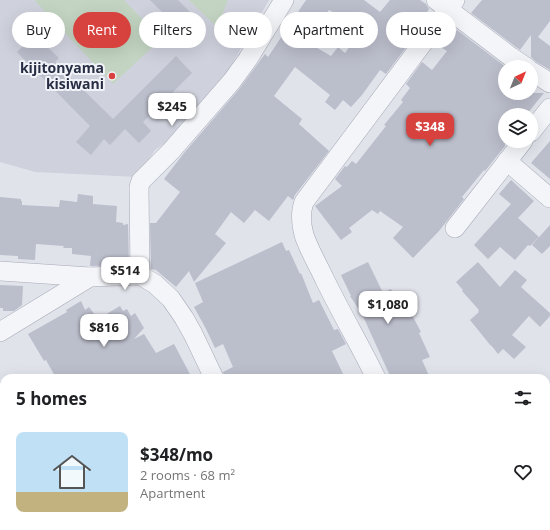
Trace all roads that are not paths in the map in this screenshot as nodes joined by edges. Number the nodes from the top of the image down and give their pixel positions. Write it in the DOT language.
graph roads {
  1 [pos="284,0"];
  2 [pos="446,3"];
  3 [pos="516,60"];
  4 [pos="538,75"];
  5 [pos="550,83"];
  6 [pos="550,108"];
  7 [pos="538,123"];
  8 [pos="517,148"];
  9 [pos="507,161"];
  10 [pos="550,198"];
  11 [pos="454,228"];
  12 [pos="0,271"];
  13 [pos="140,276"];
  14 [pos="90,277"];
  15 [pos="0,332"];
  16 [pos="212,374"];
  17 [pos="374,374"];
  1 -- 13 [label="street"];
  2 -- 3 [label="street"];
  2 -- 17 [label="street"];
  4 -- 5 [label="street"];
  6 -- 7 [label="street"];
  8 -- 9 [label="street"];
  9 -- 10 [label="street"];
  9 -- 11 [label="street"];
  12 -- 14 [label="street"];
  13 -- 14 [label="street"];
  13 -- 16 [label="street"];
  14 -- 15 [label="street"];
}
